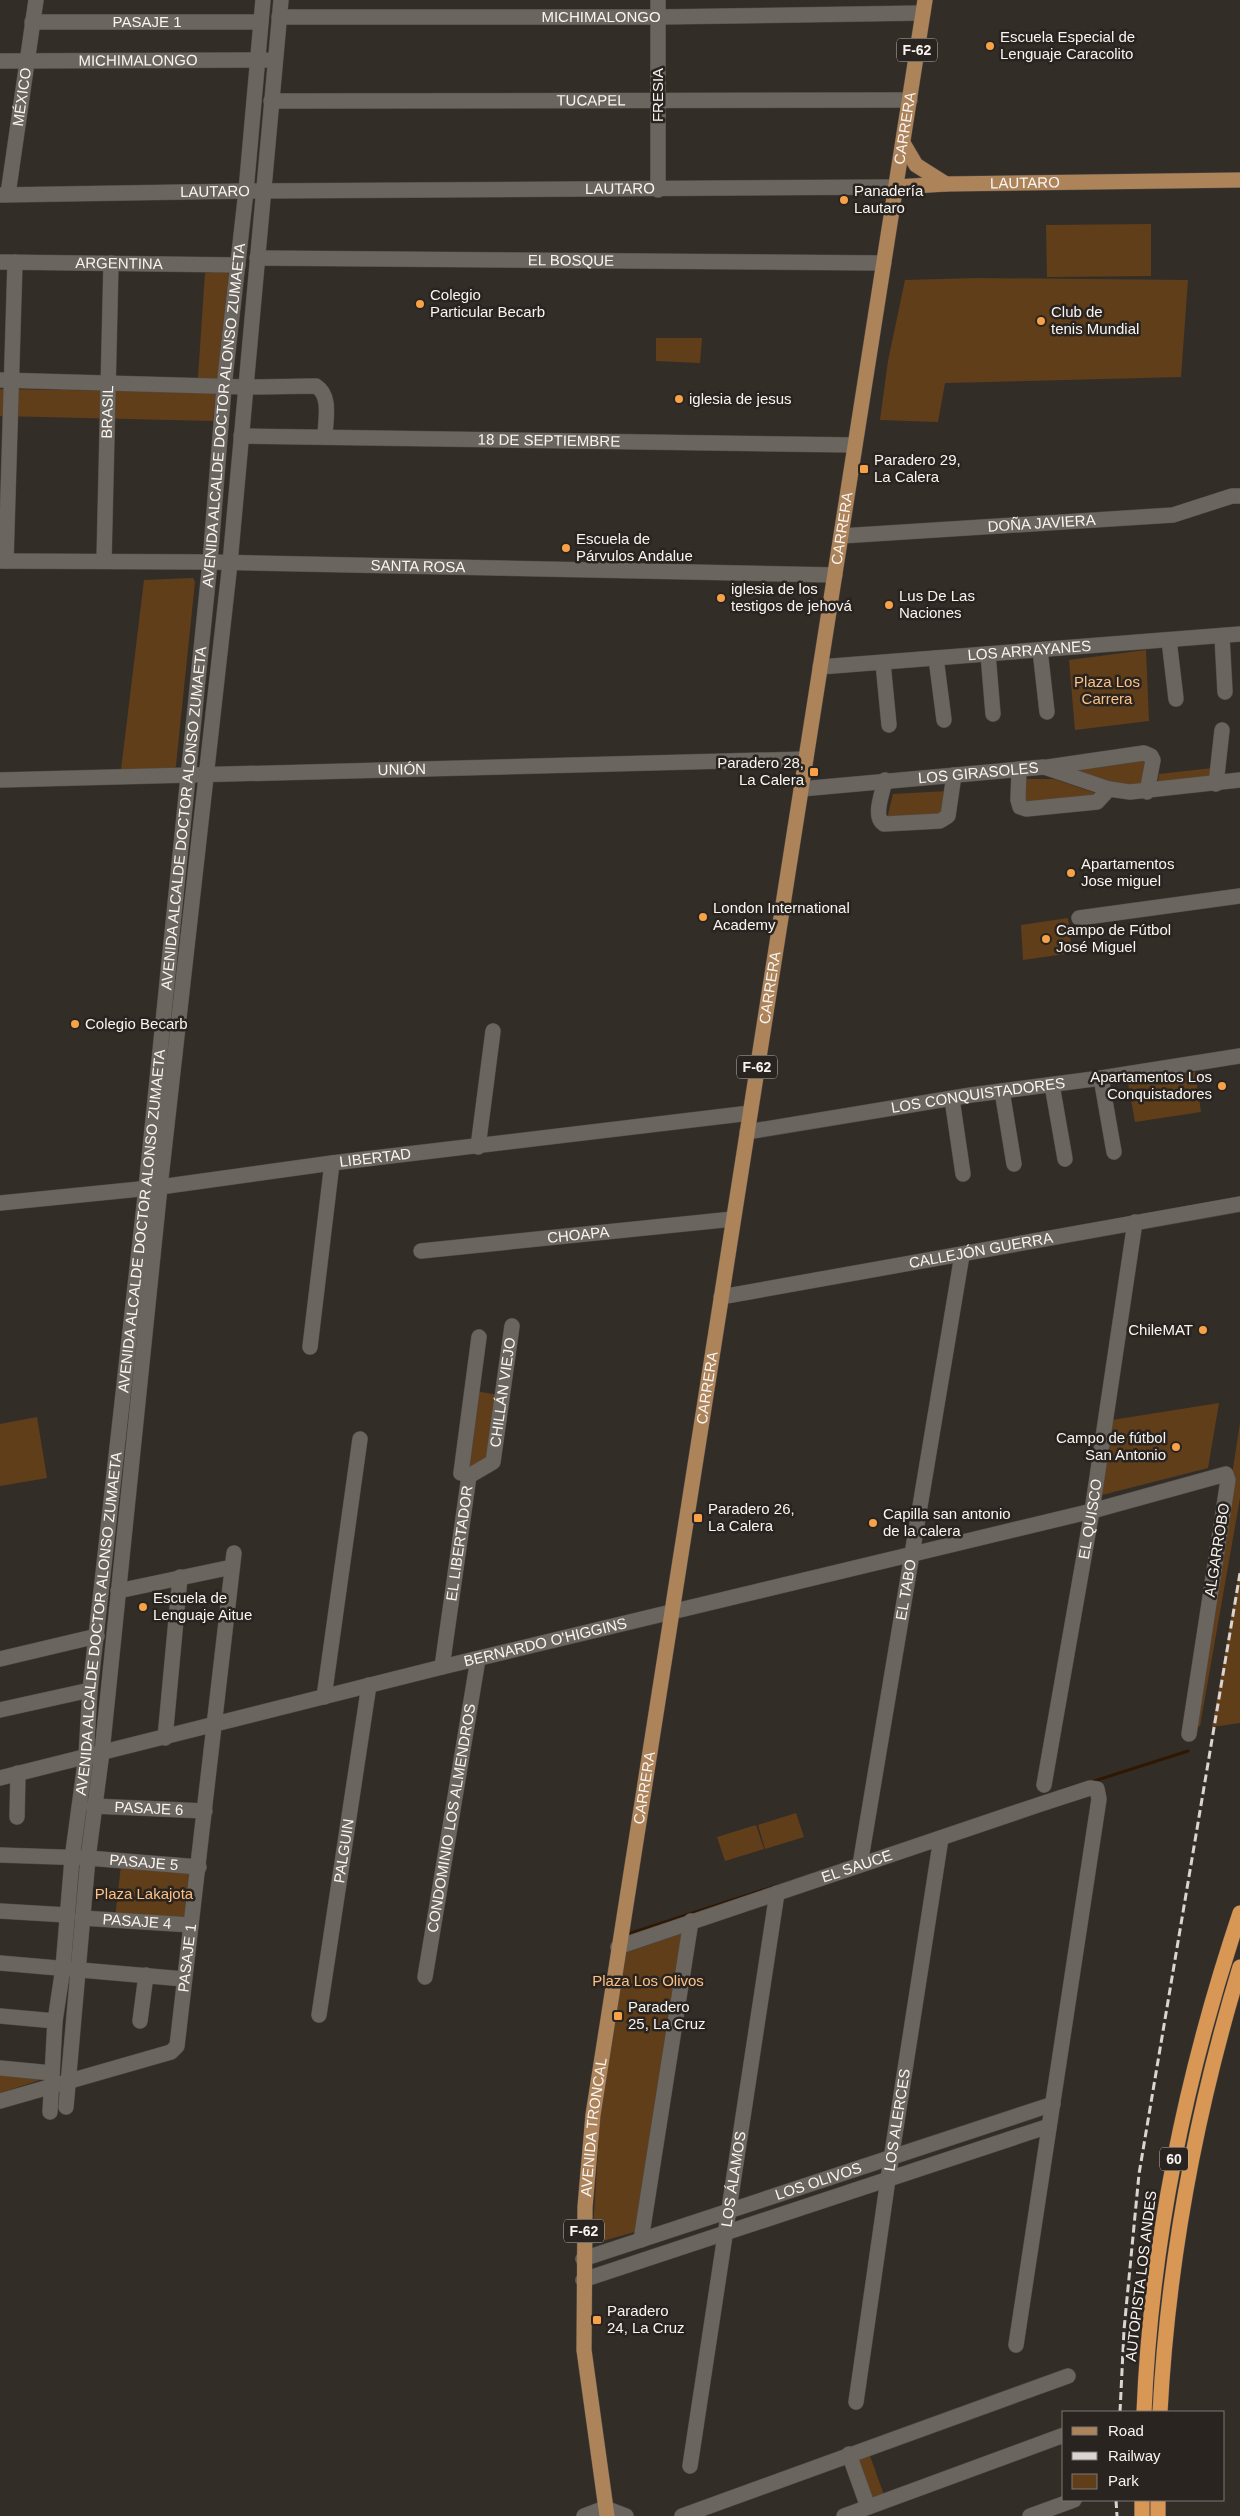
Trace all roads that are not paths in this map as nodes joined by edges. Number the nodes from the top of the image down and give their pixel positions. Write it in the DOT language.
graph roads {
  1 [pos="36,0"];
  2 [pos="263,0"];
  3 [pos="281,0"];
  4 [pos="658,0"];
  5 [pos="924,7"];
  6 [pos="279,17"];
  7 [pos="658,17"];
  8 [pos="32,22"];
  9 [pos="261,22"];
  10 [pos="257,60"];
  11 [pos="275,60"];
  12 [pos="0,61"];
  13 [pos="27,62"];
  14 [pos="910,100"];
  15 [pos="271,101"];
  16 [pos="659,101"];
  17 [pos="903,143"];
  18 [pos="1240,180"];
  19 [pos="946,184"];
  20 [pos="896,187"];
  21 [pos="658,190"];
  22 [pos="246,191"];
  23 [pos="263,192"];
  24 [pos="4,194"];
  25 [pos="257,258"];
  26 [pos="7,262"];
  27 [pos="111,263"];
  28 [pos="884,263"];
  29 [pos="238,265"];
  30 [pos="6,380"];
  31 [pos="108,383"];
  32 [pos="224,387"];
  33 [pos="246,387"];
  34 [pos="241,436"];
  35 [pos="325,438"];
  36 [pos="855,445"];
  37 [pos="1240,496"];
  38 [pos="841,536"];
  39 [pos="3,561"];
  40 [pos="104,561"];
  41 [pos="210,562"];
  42 [pos="230,562"];
  43 [pos="834,575"];
  44 [pos="1240,634"];
  45 [pos="1222,636"];
  46 [pos="1169,640"];
  47 [pos="1040,650"];
  48 [pos="988,654"];
  49 [pos="936,658"];
  50 [pos="883,662"];
  51 [pos="820,668"];
  52 [pos="1225,692"];
  53 [pos="1176,699"];
  54 [pos="1047,712"];
  55 [pos="993,714"];
  56 [pos="944,720"];
  57 [pos="890,725"];
  58 [pos="1222,730"];
  59 [pos="806,759"];
  60 [pos="1044,767"];
  61 [pos="1019,769"];
  62 [pos="188,775"];
  63 [pos="207,775"];
  64 [pos="954,775"];
  65 [pos="0,780"];
  66 [pos="885,780"];
  67 [pos="1240,780"];
  68 [pos="1216,784"];
  69 [pos="801,789"];
  70 [pos="1109,789"];
  71 [pos="1147,792"];
  72 [pos="1240,896"];
  73 [pos="1079,918"];
  74 [pos="493,1031"];
  75 [pos="1240,1056"];
  76 [pos="1101,1078"];
  77 [pos="1052,1085"];
  78 [pos="1002,1091"];
  79 [pos="952,1099"];
  80 [pos="750,1113"];
  81 [pos="747,1132"];
  82 [pos="478,1147"];
  83 [pos="1114,1152"];
  84 [pos="1065,1159"];
  85 [pos="332,1163"];
  86 [pos="1014,1164"];
  87 [pos="963,1174"];
  88 [pos="153,1188"];
  89 [pos="0,1203"];
  90 [pos="1240,1204"];
  91 [pos="733,1219"];
  92 [pos="1135,1222"];
  93 [pos="421,1251"];
  94 [pos="962,1254"];
  95 [pos="721,1297"];
  96 [pos="512,1326"];
  97 [pos="479,1337"];
  98 [pos="310,1347"];
  99 [pos="360,1439"];
  100 [pos="469,1476"];
  101 [pos="1092,1511"];
  102 [pos="912,1553"];
  103 [pos="180,1577"];
  104 [pos="118,1591"];
  105 [pos="671,1614"];
  106 [pos="97,1636"];
  107 [pos="0,1659"];
  108 [pos="478,1659"];
  109 [pos="442,1667"];
  110 [pos="369,1685"];
  111 [pos="90,1690"];
  112 [pos="324,1697"];
  113 [pos="0,1710"];
  114 [pos="216,1725"];
  115 [pos="1189,1734"];
  116 [pos="165,1738"];
  117 [pos="102,1752"];
  118 [pos="86,1756"];
  119 [pos="18,1773"];
  120 [pos="0,1778"];
  121 [pos="1044,1785"];
  122 [pos="93,1806"];
  123 [pos="205,1811"];
  124 [pos="17,1817"];
  125 [pos="941,1838"];
  126 [pos="0,1855"];
  127 [pos="88,1858"];
  128 [pos="72,1859"];
  129 [pos="860,1865"];
  130 [pos="199,1867"];
  131 [pos="778,1893"];
  132 [pos="0,1911"];
  133 [pos="1240,1914"];
  134 [pos="66,1915"];
  135 [pos="82,1918"];
  136 [pos="691,1921"];
  137 [pos="191,1925"];
  138 [pos="618,1946"];
  139 [pos="0,1963"];
  140 [pos="1240,1967"];
  141 [pos="63,1968"];
  142 [pos="78,1969"];
  143 [pos="146,1975"];
  144 [pos="425,1977"];
  145 [pos="184,1979"];
  146 [pos="319,2015"];
  147 [pos="0,2016"];
  148 [pos="56,2021"];
  149 [pos="140,2021"];
  150 [pos="0,2068"];
  151 [pos="51,2079"];
  152 [pos="66,2083"];
  153 [pos="0,2101"];
  154 [pos="1053,2104"];
  155 [pos="66,2107"];
  156 [pos="50,2112"];
  157 [pos="1049,2126"];
  158 [pos="892,2159"];
  159 [pos="888,2179"];
  160 [pos="728,2212"];
  161 [pos="725,2234"];
  162 [pos="641,2240"];
  163 [pos="583,2259"];
  164 [pos="583,2280"];
  165 [pos="1016,2345"];
  166 [pos="1068,2376"];
  167 [pos="856,2402"];
  168 [pos="1144,2411"];
  169 [pos="1160,2411"];
  170 [pos="1062,2436"];
  171 [pos="849,2454"];
  172 [pos="690,2466"];
  173 [pos="1071,2501"];
  174 [pos="1142,2501"];
  175 [pos="1158,2501"];
  176 [pos="868,2507"];
  177 [pos="606,2512"];
  178 [pos="584,2516"];
  179 [pos="626,2516"];
  180 [pos="682,2516"];
  181 [pos="844,2516"];
  182 [pos="1030,2516"];
  183 [pos="1142,2516"];
  184 [pos="1158,2516"];
  1 -- 8 [label="street, MÉXICO"];
  2 -- 9 [label="street, AVENIDA ALCALDE DOCTOR ALONSO ZUMAETA"];
  3 -- 6 [label="street, AVENIDA ALCALDE DOCTOR ALONSO ZUMAETA"];
  4 -- 7 [label="street, FRESIA"];
  5 -- 7 [label="street, MICHIMALONGO"];
  5 -- 14 [label="main road, CARRERA / F-62"];
  6 -- 7 [label="street, MICHIMALONGO"];
  6 -- 11 [label="street, AVENIDA ALCALDE DOCTOR ALONSO ZUMAETA"];
  7 -- 16 [label="street, FRESIA"];
  8 -- 9 [label="street, PASAJE 1"];
  8 -- 13 [label="street, MÉXICO"];
  9 -- 10 [label="street, AVENIDA ALCALDE DOCTOR ALONSO ZUMAETA"];
  10 -- 11 [label="street, MICHIMALONGO"];
  10 -- 13 [label="street, MICHIMALONGO"];
  10 -- 22 [label="street, AVENIDA ALCALDE DOCTOR ALONSO ZUMAETA"];
  11 -- 15 [label="street, AVENIDA ALCALDE DOCTOR ALONSO ZUMAETA"];
  12 -- 13 [label="street, MICHIMALONGO"];
  13 -- 24 [label="street, MÉXICO"];
  14 -- 16 [label="street, TUCAPEL"];
  14 -- 17 [label="main road, CARRERA / F-62"];
  15 -- 16 [label="street, TUCAPEL"];
  15 -- 23 [label="street, AVENIDA ALCALDE DOCTOR ALONSO ZUMAETA"];
  16 -- 21 [label="street, FRESIA"];
  17 -- 19 [label="main road"];
  17 -- 20 [label="main road, CARRERA / F-62"];
  18 -- 19 [label="main road, LAUTARO"];
  19 -- 20 [label="main road, LAUTARO"];
  20 -- 21 [label="street, LAUTARO"];
  20 -- 28 [label="main road, CARRERA / F-62"];
  21 -- 23 [label="street, LAUTARO"];
  22 -- 23 [label="street, LAUTARO"];
  22 -- 24 [label="street, LAUTARO"];
  22 -- 29 [label="street, AVENIDA ALCALDE DOCTOR ALONSO ZUMAETA"];
  23 -- 25 [label="street, AVENIDA ALCALDE DOCTOR ALONSO ZUMAETA"];
  25 -- 28 [label="street, EL BOSQUE"];
  25 -- 33 [label="street, AVENIDA ALCALDE DOCTOR ALONSO ZUMAETA"];
  26 -- 27 [label="street, ARGENTINA"];
  26 -- 30 [label="street"];
  27 -- 29 [label="street, ARGENTINA"];
  27 -- 31 [label="street, BRASIL"];
  28 -- 36 [label="main road, CARRERA / F-62"];
  29 -- 32 [label="street, AVENIDA ALCALDE DOCTOR ALONSO ZUMAETA"];
  30 -- 31 [label="street"];
  30 -- 39 [label="street"];
  31 -- 32 [label="street"];
  31 -- 40 [label="street, BRASIL"];
  32 -- 33 [label="street"];
  32 -- 41 [label="street, AVENIDA ALCALDE DOCTOR ALONSO ZUMAETA"];
  33 -- 34 [label="street, AVENIDA ALCALDE DOCTOR ALONSO ZUMAETA"];
  33 -- 35 [label="street"];
  34 -- 35 [label="street, 18 DE SEPTIEMBRE"];
  34 -- 42 [label="street, AVENIDA ALCALDE DOCTOR ALONSO ZUMAETA"];
  35 -- 36 [label="street, 18 DE SEPTIEMBRE"];
  36 -- 38 [label="main road, CARRERA / F-62"];
  37 -- 38 [label="street, DOÑA JAVIERA"];
  38 -- 43 [label="main road, CARRERA / F-62"];
  39 -- 40 [label="street, SANTA ROSA"];
  40 -- 41 [label="street, SANTA ROSA"];
  41 -- 42 [label="street, SANTA ROSA"];
  41 -- 62 [label="street, AVENIDA ALCALDE DOCTOR ALONSO ZUMAETA"];
  42 -- 43 [label="street, SANTA ROSA"];
  42 -- 63 [label="street, AVENIDA ALCALDE DOCTOR ALONSO ZUMAETA"];
  43 -- 51 [label="main road, CARRERA / F-62"];
  44 -- 45 [label="street, LOS ARRAYANES"];
  45 -- 46 [label="street, LOS ARRAYANES"];
  45 -- 52 [label="street"];
  46 -- 47 [label="street, LOS ARRAYANES"];
  46 -- 53 [label="street"];
  47 -- 48 [label="street, LOS ARRAYANES"];
  47 -- 54 [label="street"];
  48 -- 49 [label="street, LOS ARRAYANES"];
  48 -- 55 [label="street"];
  49 -- 50 [label="street, LOS ARRAYANES"];
  49 -- 56 [label="street"];
  50 -- 51 [label="street, LOS ARRAYANES"];
  50 -- 57 [label="street"];
  51 -- 59 [label="main road, CARRERA / F-62"];
  58 -- 68 [label="street"];
  59 -- 63 [label="street, UNIÓN"];
  59 -- 69 [label="main road, CARRERA / F-62"];
  60 -- 61 [label="street, LOS GIRASOLES"];
  60 -- 70 [label="street, LOS GIRASOLES"];
  60 -- 71 [label="street"];
  61 -- 64 [label="street, LOS GIRASOLES"];
  61 -- 70 [label="street"];
  62 -- 63 [label="street, UNIÓN"];
  62 -- 65 [label="street, UNIÓN"];
  62 -- 88 [label="street, AVENIDA ALCALDE DOCTOR ALONSO ZUMAETA"];
  63 -- 88 [label="street, AVENIDA ALCALDE DOCTOR ALONSO ZUMAETA"];
  64 -- 66 [label="street, LOS GIRASOLES"];
  64 -- 66 [label="street"];
  66 -- 69 [label="street, LOS GIRASOLES"];
  67 -- 68 [label="street, LOS GIRASOLES"];
  68 -- 71 [label="street, LOS GIRASOLES"];
  69 -- 80 [label="main road, CARRERA / F-62"];
  70 -- 71 [label="street, LOS GIRASOLES"];
  72 -- 73 [label="street"];
  74 -- 82 [label="street"];
  75 -- 76 [label="street, LOS CONQUISTADORES"];
  76 -- 77 [label="street, LOS CONQUISTADORES"];
  76 -- 83 [label="street"];
  77 -- 78 [label="street, LOS CONQUISTADORES"];
  77 -- 84 [label="street"];
  78 -- 79 [label="street, LOS CONQUISTADORES"];
  78 -- 86 [label="street"];
  79 -- 81 [label="street, LOS CONQUISTADORES"];
  79 -- 87 [label="street"];
  80 -- 81 [label="main road, CARRERA / F-62"];
  80 -- 82 [label="street, LIBERTAD"];
  81 -- 91 [label="main road, CARRERA / F-62"];
  82 -- 85 [label="street, LIBERTAD"];
  85 -- 88 [label="street, LIBERTAD"];
  85 -- 98 [label="street"];
  88 -- 89 [label="street, LIBERTAD"];
  88 -- 104 [label="street, AVENIDA ALCALDE DOCTOR ALONSO ZUMAETA"];
  88 -- 106 [label="street, AVENIDA ALCALDE DOCTOR ALONSO ZUMAETA"];
  90 -- 92 [label="street, CALLEJÓN GUERRA"];
  91 -- 93 [label="street, CHOAPA"];
  91 -- 95 [label="main road, CARRERA / F-62"];
  92 -- 94 [label="street, CALLEJÓN GUERRA"];
  92 -- 101 [label="street, EL QUISCO"];
  94 -- 95 [label="street, CALLEJÓN GUERRA"];
  94 -- 102 [label="street, EL TABO"];
  95 -- 105 [label="main road, CARRERA / F-62"];
  96 -- 100 [label="street, CHILLÁN VIEJO"];
  97 -- 100 [label="street, EL LIBERTADOR"];
  99 -- 112 [label="street"];
  100 -- 109 [label="street, EL LIBERTADOR"];
  101 -- 102 [label="street, BERNARDO O'HIGGINS"];
  101 -- 115 [label="street, ALGARROBO"];
  101 -- 121 [label="street, EL QUISCO"];
  102 -- 105 [label="street, BERNARDO O'HIGGINS"];
  102 -- 129 [label="street, EL TABO"];
  103 -- 104 [label="street"];
  103 -- 114 [label="street, PASAJE 1"];
  103 -- 116 [label="street"];
  104 -- 117 [label="street, AVENIDA ALCALDE DOCTOR ALONSO ZUMAETA"];
  105 -- 108 [label="street, BERNARDO O'HIGGINS"];
  105 -- 138 [label="main road, CARRERA / F-62"];
  106 -- 107 [label="street"];
  106 -- 111 [label="street, AVENIDA ALCALDE DOCTOR ALONSO ZUMAETA"];
  108 -- 109 [label="street, BERNARDO O'HIGGINS"];
  108 -- 144 [label="street, CONDOMINIO LOS ALMENDROS"];
  109 -- 110 [label="street, BERNARDO O'HIGGINS"];
  110 -- 112 [label="street, BERNARDO O'HIGGINS"];
  110 -- 146 [label="street, PALGUIN"];
  111 -- 113 [label="street"];
  111 -- 118 [label="street, AVENIDA ALCALDE DOCTOR ALONSO ZUMAETA"];
  112 -- 114 [label="street, BERNARDO O'HIGGINS"];
  114 -- 116 [label="street, BERNARDO O'HIGGINS"];
  114 -- 123 [label="street, PASAJE 1"];
  116 -- 117 [label="street, BERNARDO O'HIGGINS"];
  117 -- 118 [label="street, BERNARDO O'HIGGINS"];
  117 -- 122 [label="street, AVENIDA ALCALDE DOCTOR ALONSO ZUMAETA"];
  118 -- 119 [label="street, BERNARDO O'HIGGINS"];
  118 -- 128 [label="street, AVENIDA ALCALDE DOCTOR ALONSO ZUMAETA"];
  119 -- 120 [label="street, BERNARDO O'HIGGINS"];
  119 -- 124 [label="street"];
  122 -- 123 [label="street, PASAJE 6"];
  122 -- 127 [label="street, AVENIDA ALCALDE DOCTOR ALONSO ZUMAETA"];
  123 -- 130 [label="street, PASAJE 1"];
  125 -- 129 [label="street, EL SAUCE"];
  125 -- 154 [label="street, EL SAUCE"];
  125 -- 158 [label="street, LOS ALERCES"];
  126 -- 128 [label="street, PASAJE 5"];
  127 -- 128 [label="street, PASAJE 5"];
  127 -- 130 [label="street, PASAJE 5"];
  127 -- 135 [label="street, AVENIDA ALCALDE DOCTOR ALONSO ZUMAETA"];
  128 -- 134 [label="street, AVENIDA ALCALDE DOCTOR ALONSO ZUMAETA"];
  129 -- 131 [label="street, EL SAUCE"];
  130 -- 137 [label="street, PASAJE 1"];
  131 -- 136 [label="street, EL SAUCE"];
  131 -- 160 [label="street, LOS ÁLAMOS"];
  132 -- 134 [label="street"];
  133 -- 168 [label="highway, AUTOPISTA LOS ANDES / 60"];
  134 -- 141 [label="street, AVENIDA ALCALDE DOCTOR ALONSO ZUMAETA"];
  135 -- 137 [label="street, PASAJE 4"];
  135 -- 142 [label="street, AVENIDA ALCALDE DOCTOR ALONSO ZUMAETA"];
  136 -- 138 [label="street, EL SAUCE"];
  136 -- 162 [label="street"];
  137 -- 145 [label="street, PASAJE 1"];
  138 -- 163 [label="main road, AVENIDA TRONCAL / F-62"];
  139 -- 141 [label="street"];
  140 -- 169 [label="highway, AUTOPISTA LOS ANDES / 60"];
  141 -- 142 [label="street"];
  141 -- 148 [label="street, AVENIDA ALCALDE DOCTOR ALONSO ZUMAETA"];
  142 -- 143 [label="street"];
  142 -- 152 [label="street, AVENIDA ALCALDE DOCTOR ALONSO ZUMAETA"];
  143 -- 145 [label="street"];
  143 -- 149 [label="street"];
  145 -- 152 [label="street, PASAJE 1"];
  147 -- 148 [label="street"];
  148 -- 151 [label="street, AVENIDA ALCALDE DOCTOR ALONSO ZUMAETA"];
  150 -- 151 [label="street"];
  151 -- 152 [label="street"];
  151 -- 153 [label="street"];
  151 -- 156 [label="street, AVENIDA ALCALDE DOCTOR ALONSO ZUMAETA"];
  152 -- 155 [label="street, AVENIDA ALCALDE DOCTOR ALONSO ZUMAETA"];
  154 -- 157 [label="street"];
  154 -- 158 [label="street, LOS OLIVOS"];
  157 -- 159 [label="street, LOS OLIVOS"];
  157 -- 165 [label="street"];
  158 -- 159 [label="street, LOS ALERCES"];
  158 -- 160 [label="street, LOS OLIVOS"];
  159 -- 161 [label="street, LOS OLIVOS"];
  159 -- 167 [label="street, LOS ALERCES"];
  160 -- 161 [label="street, LOS ÁLAMOS"];
  160 -- 162 [label="street, LOS OLIVOS"];
  161 -- 164 [label="street, LOS OLIVOS"];
  161 -- 172 [label="street, LOS ÁLAMOS"];
  162 -- 163 [label="street, LOS OLIVOS"];
  163 -- 164 [label="main road, AVENIDA TRONCAL / F-62"];
  164 -- 177 [label="main road, AVENIDA TRONCAL / F-62"];
  166 -- 171 [label="street"];
  170 -- 176 [label="street"];
  171 -- 176 [label="street"];
  171 -- 180 [label="street"];
  173 -- 182 [label="street"];
  174 -- 183 [label="highway"];
  175 -- 184 [label="highway"];
  176 -- 181 [label="street"];
  177 -- 178 [label="street"];
  177 -- 179 [label="street"];
}
